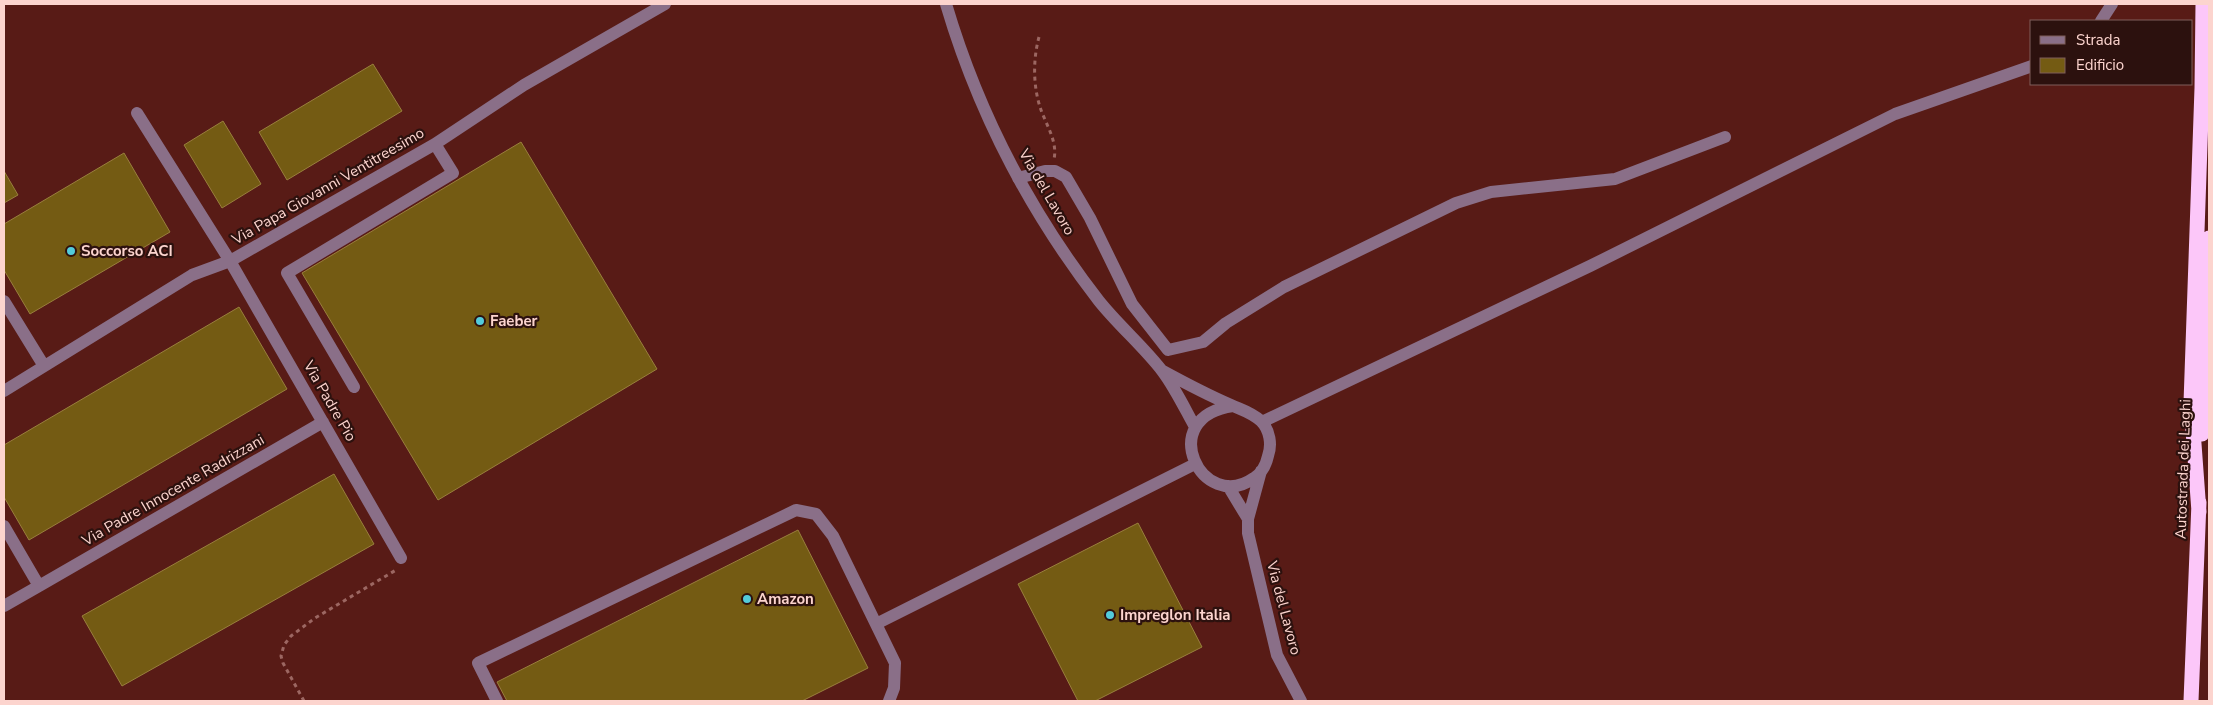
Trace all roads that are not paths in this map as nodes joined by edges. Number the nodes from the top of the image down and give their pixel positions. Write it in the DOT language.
graph roads {
  1 [pos="665,4"];
  2 [pos="946,4"];
  3 [pos="2104,4"];
  4 [pos="2112,4"];
  5 [pos="2203,4"];
  6 [pos="2102,20"];
  7 [pos="2103,20"];
  8 [pos="2030,67"];
  9 [pos="137,113"];
  10 [pos="1725,137"];
  11 [pos="435,144"];
  12 [pos="1018,178"];
  13 [pos="2209,238"];
  14 [pos="230,260"];
  15 [pos="4,301"];
  16 [pos="1168,350"];
  17 [pos="44,366"];
  18 [pos="1160,369"];
  19 [pos="354,387"];
  20 [pos="4,392"];
  21 [pos="1233,406"];
  22 [pos="323,422"];
  23 [pos="1262,422"];
  24 [pos="1195,427"];
  25 [pos="1195,464"];
  26 [pos="1262,471"];
  27 [pos="1228,486"];
  28 [pos="2199,512"];
  29 [pos="1248,519"];
  30 [pos="4,526"];
  31 [pos="401,558"];
  32 [pos="39,586"];
  33 [pos="4,606"];
  34 [pos="876,624"];
  35 [pos="496,701"];
  36 [pos="889,701"];
  37 [pos="1301,701"];
  38 [pos="2192,701"];
  1 -- 11 [label="street, Via Papa Giovanni Ventitreesimo"];
  2 -- 12 [label="street, Via del Lavoro"];
  3 -- 6 [label="street"];
  4 -- 7 [label="street"];
  5 -- 28 [label="highway"];
  8 -- 23 [label="street"];
  9 -- 14 [label="street, Via Padre Pio"];
  10 -- 16 [label="street"];
  11 -- 14 [label="street, Via Papa Giovanni Ventitreesimo"];
  11 -- 19 [label="street"];
  12 -- 16 [label="street"];
  12 -- 18 [label="street, Via del Lavoro"];
  13 -- 28 [label="highway, Autostrada dei Laghi"];
  14 -- 17 [label="street, Via Papa Giovanni Ventitreesimo"];
  14 -- 22 [label="street, Via Padre Pio"];
  15 -- 17 [label="street"];
  16 -- 18 [label="street"];
  17 -- 20 [label="street, Via Papa Giovanni Ventitreesimo"];
  18 -- 21 [label="street, Via del Lavoro"];
  18 -- 24 [label="street, Via del Lavoro"];
  21 -- 23 [label="street, Via del Lavoro"];
  21 -- 24 [label="street"];
  22 -- 31 [label="street, Via Padre Pio"];
  22 -- 32 [label="street, Via Padre Innocente Radrizzani"];
  23 -- 26 [label="street, Via del Lavoro"];
  24 -- 25 [label="street"];
  25 -- 27 [label="street"];
  25 -- 34 [label="street"];
  26 -- 27 [label="street"];
  26 -- 29 [label="street, Via del Lavoro"];
  27 -- 29 [label="street, Via del Lavoro"];
  28 -- 38 [label="highway, Autostrada dei Laghi"];
  29 -- 37 [label="street, Via del Lavoro"];
  30 -- 32 [label="street"];
  32 -- 33 [label="street, Via Padre Innocente Radrizzani"];
  34 -- 35 [label="street"];
  34 -- 36 [label="street"];
}
